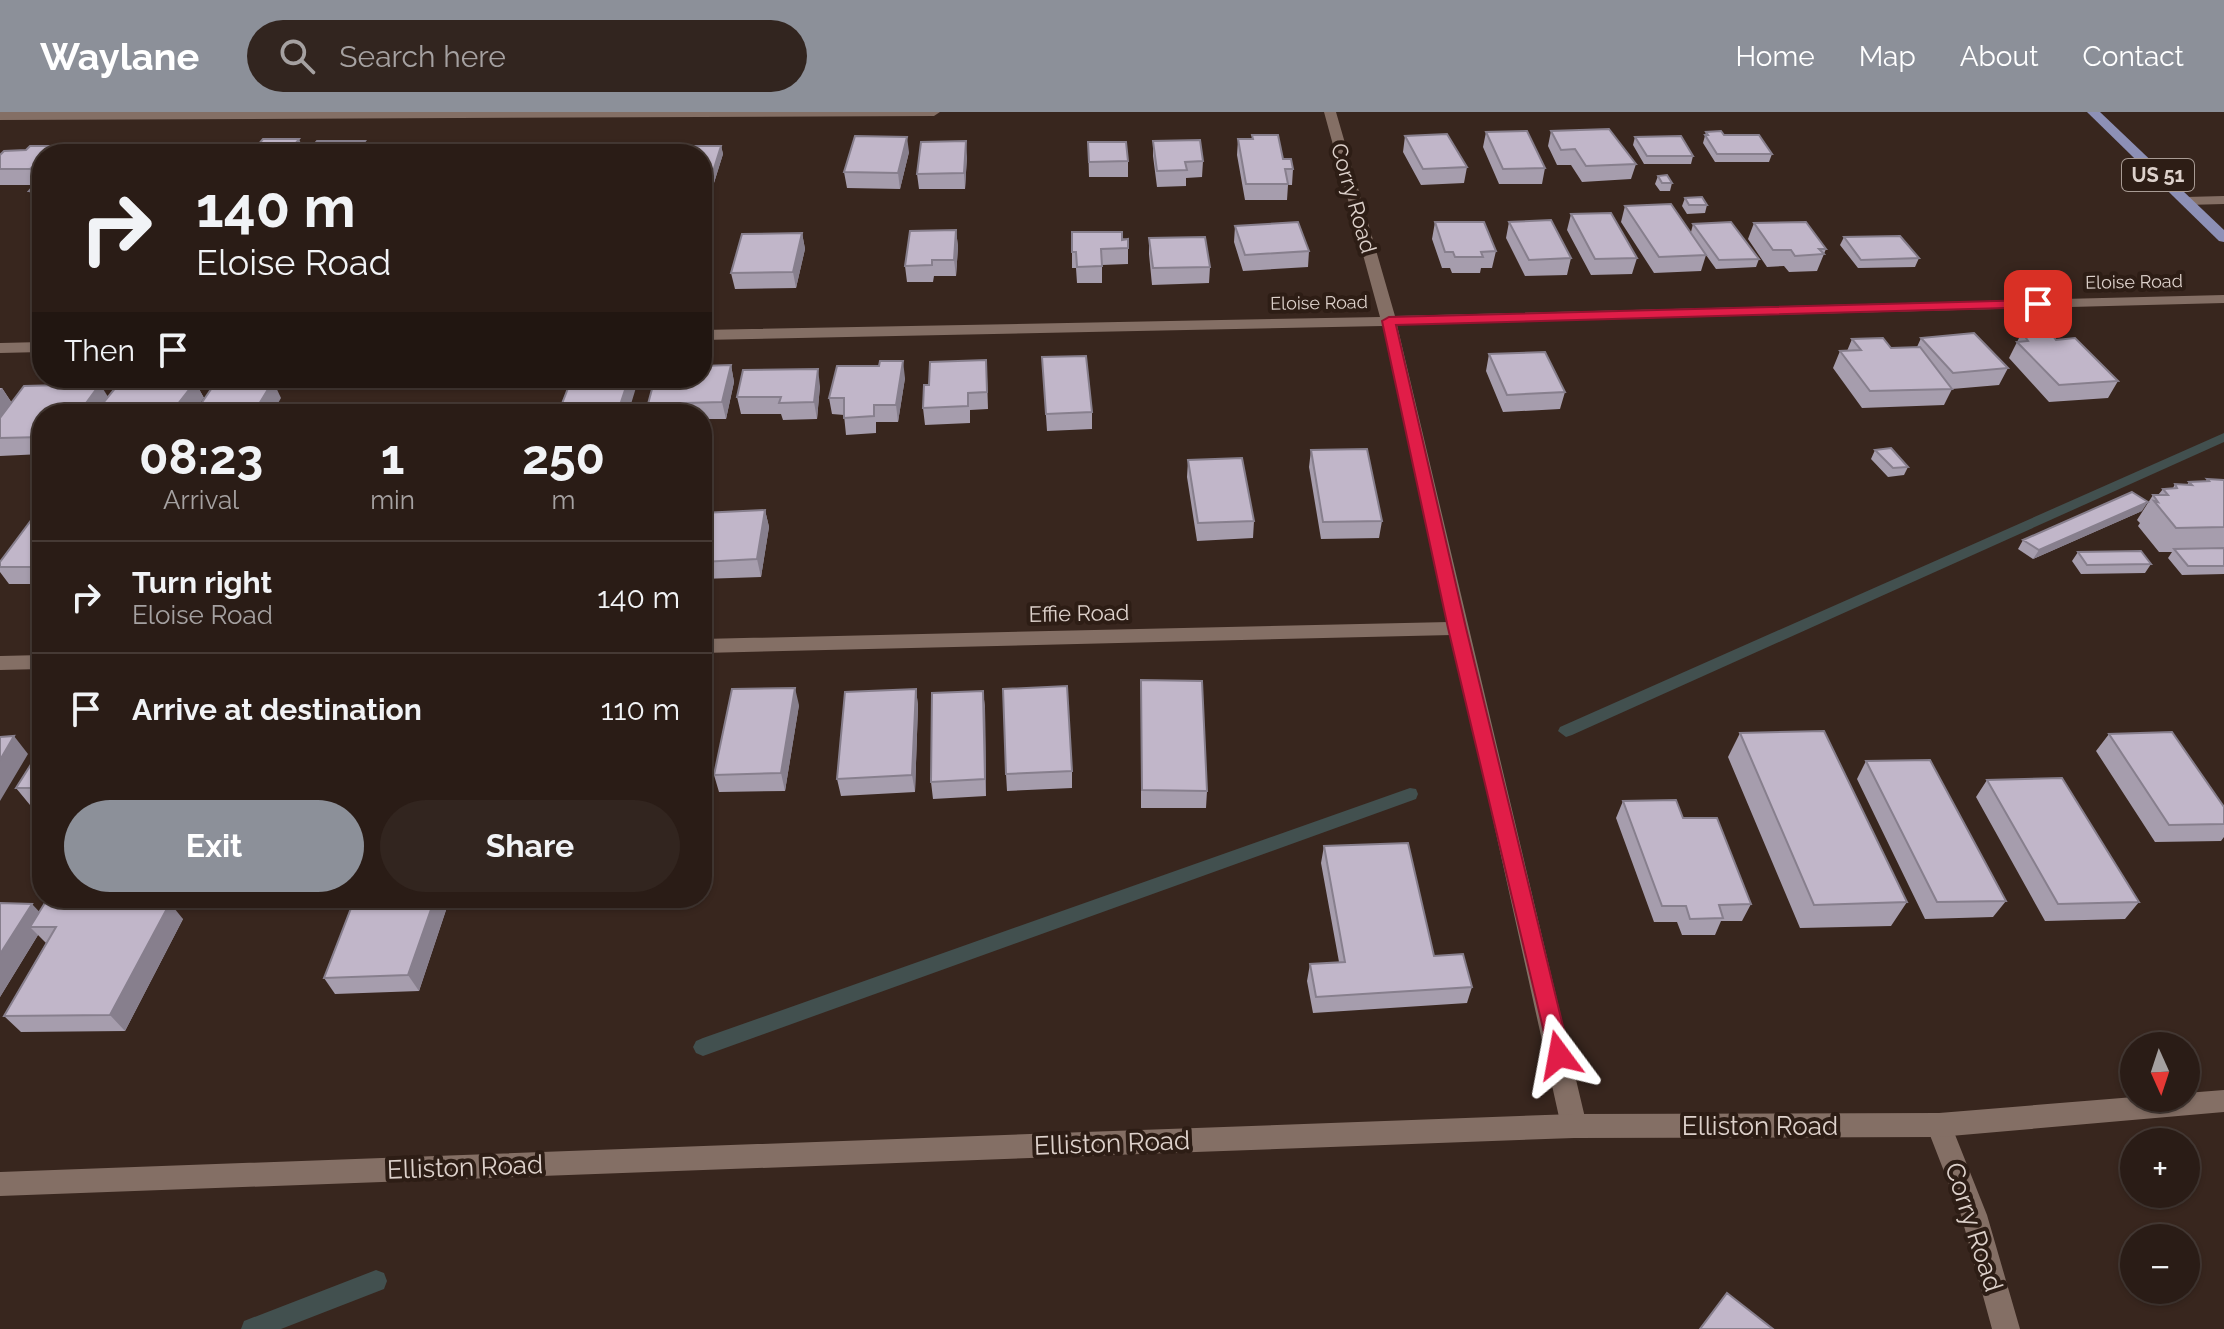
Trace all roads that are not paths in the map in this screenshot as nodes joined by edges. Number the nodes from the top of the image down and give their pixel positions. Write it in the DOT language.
graph roads {
  1 [pos="934,112"];
  2 [pos="1330,112"];
  3 [pos="2093,112"];
  4 [pos="0,116"];
  5 [pos="2224,200"];
  6 [pos="2186,201"];
  7 [pos="2224,238"];
  8 [pos="2224,299"];
  9 [pos="1389,321"];
  10 [pos="712,335"];
  11 [pos="32,347"];
  12 [pos="0,348"];
  13 [pos="1457,628"];
  14 [pos="712,646"];
  15 [pos="32,662"];
  16 [pos="0,663"];
  17 [pos="2224,1101"];
  18 [pos="1939,1125"];
  19 [pos="1574,1126"];
  20 [pos="0,1184"];
  21 [pos="2006,1329"];
  1 -- 4 [label="street"];
  2 -- 9 [label="street, Corry Road"];
  3 -- 6 [label="main road, US 51"];
  5 -- 6 [label="street"];
  6 -- 7 [label="main road, US 51"];
  8 -- 9 [label="street, Eloise Road"];
  9 -- 10 [label="street, Eloise Road"];
  9 -- 13 [label="street, Corry Road"];
  11 -- 12 [label="street"];
  13 -- 14 [label="street, Effie Road"];
  13 -- 19 [label="street, Corry Road"];
  15 -- 16 [label="street"];
  17 -- 18 [label="street, Elliston Road"];
  18 -- 19 [label="street, Elliston Road"];
  18 -- 21 [label="street, Corry Road"];
  19 -- 20 [label="street, Elliston Road"];
}
